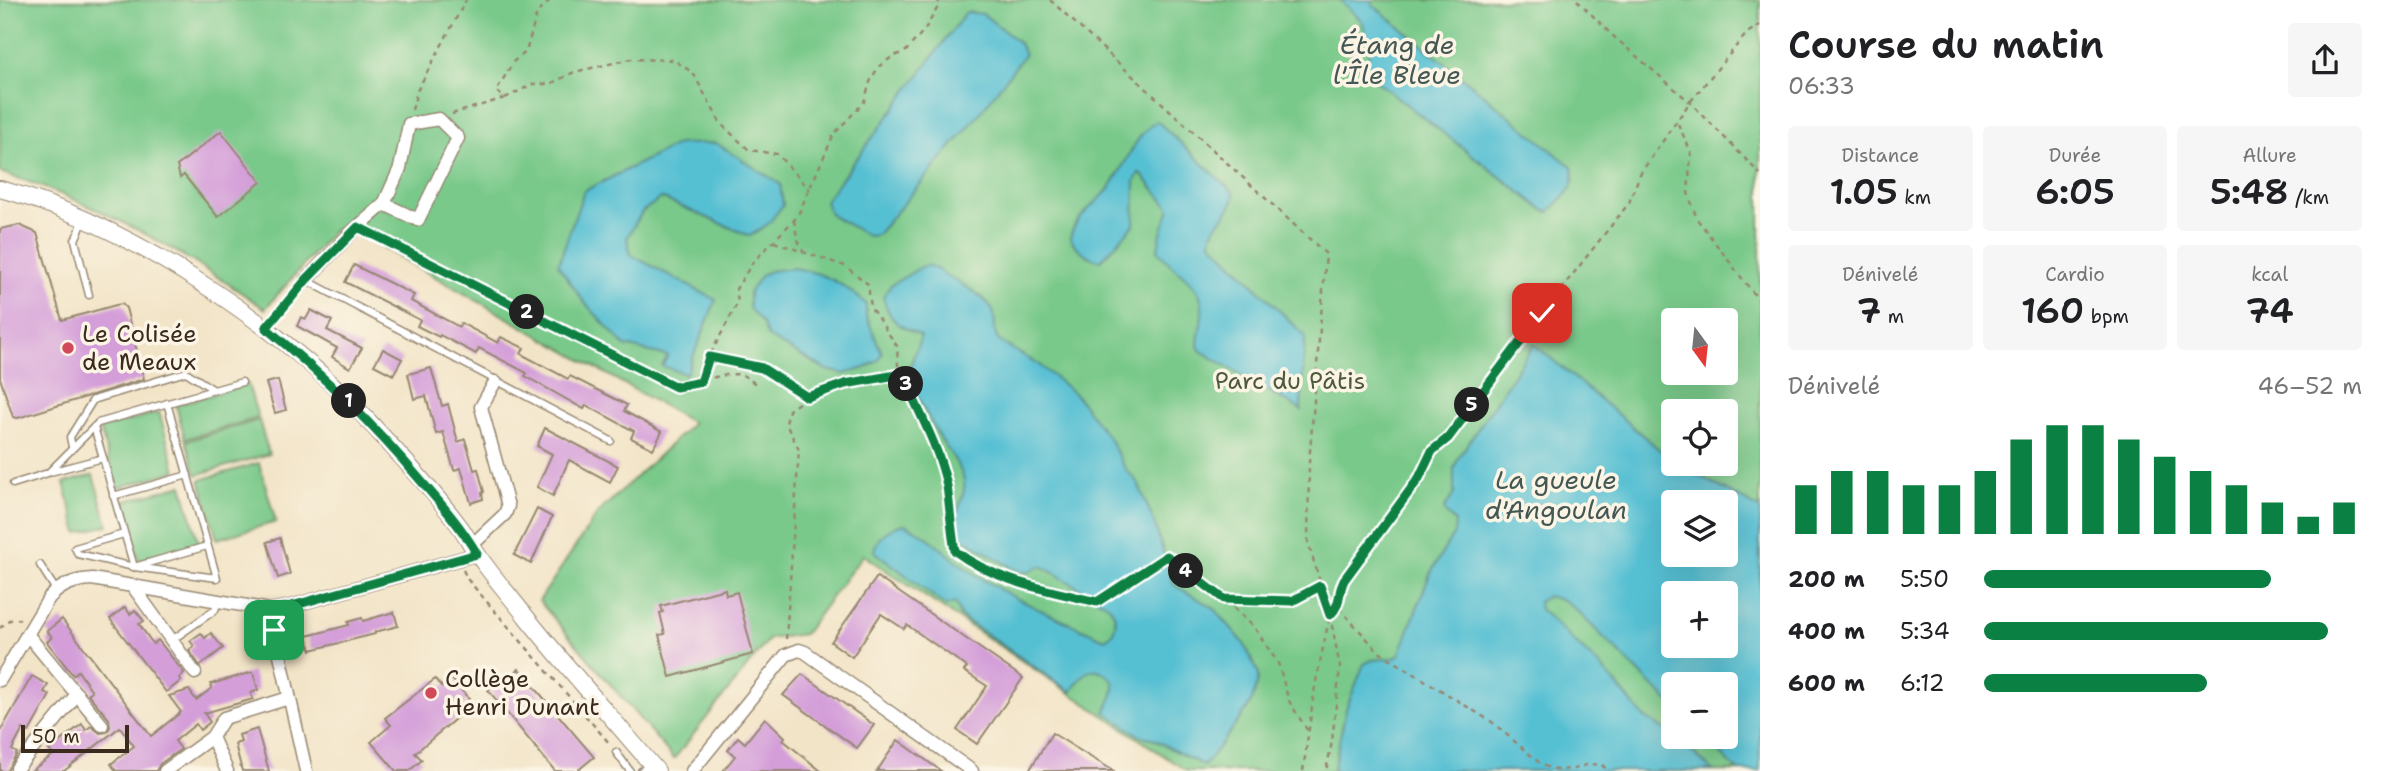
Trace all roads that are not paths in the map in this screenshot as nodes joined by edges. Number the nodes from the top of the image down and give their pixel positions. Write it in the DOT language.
graph roads {
  1 [pos="0,188"];
  2 [pos="384,204"];
  3 [pos="84,220"];
  4 [pos="306,280"];
  5 [pos="89,295"];
  6 [pos="266,328"];
  7 [pos="242,382"];
  8 [pos="495,382"];
  9 [pos="214,390"];
  10 [pos="167,403"];
  11 [pos="94,427"];
  12 [pos="611,441"];
  13 [pos="72,447"];
  14 [pos="103,458"];
  15 [pos="48,472"];
  16 [pos="188,475"];
  17 [pos="13,484"];
  18 [pos="113,496"];
  19 [pos="124,534"];
  20 [pos="207,546"];
  21 [pos="474,549"];
  22 [pos="40,565"];
  23 [pos="135,567"];
  24 [pos="134,588"];
  25 [pos="56,590"];
  26 [pos="218,602"];
  27 [pos="270,610"];
  28 [pos="27,634"];
  29 [pos="172,640"];
  30 [pos="195,673"];
  31 [pos="0,680"];
  32 [pos="77,694"];
  33 [pos="289,698"];
  34 [pos="102,725"];
  35 [pos="212,737"];
  36 [pos="616,752"];
  37 [pos="17,768"];
  38 [pos="647,770"];
  39 [pos="165,771"];
  40 [pos="228,771"];
  41 [pos="306,771"];
  42 [pos="630,771"];
  43 [pos="692,771"];
  44 [pos="972,771"];
  1 -- 3 [label="street"];
  2 -- 2 [label="street"];
  2 -- 4 [label="street"];
  3 -- 5 [label="lane"];
  3 -- 6 [label="street"];
  4 -- 6 [label="lane"];
  4 -- 8 [label="lane"];
  6 -- 21 [label="street"];
  7 -- 9 [label="lane"];
  8 -- 12 [label="lane"];
  8 -- 21 [label="street"];
  9 -- 10 [label="lane"];
  9 -- 13 [label="lane"];
  10 -- 11 [label="lane"];
  10 -- 16 [label="lane"];
  11 -- 13 [label="lane"];
  11 -- 14 [label="lane"];
  13 -- 15 [label="lane"];
  14 -- 15 [label="lane"];
  14 -- 18 [label="lane"];
  15 -- 17 [label="lane"];
  16 -- 18 [label="lane"];
  16 -- 20 [label="lane"];
  18 -- 19 [label="lane"];
  19 -- 23 [label="lane"];
  19 -- 23 [label="lane"];
  20 -- 23 [label="lane"];
  20 -- 23 [label="lane"];
  21 -- 27 [label="street"];
  21 -- 38 [label="street"];
  22 -- 25 [label="lane"];
  24 -- 25 [label="street"];
  24 -- 26 [label="street"];
  24 -- 29 [label="street"];
  25 -- 28 [label="street"];
  26 -- 27 [label="street"];
  26 -- 29 [label="lane"];
  27 -- 33 [label="street"];
  28 -- 31 [label="street"];
  28 -- 32 [label="street"];
  29 -- 30 [label="street"];
  32 -- 34 [label="street"];
  32 -- 37 [label="street"];
  33 -- 35 [label="street"];
  33 -- 41 [label="street"];
  35 -- 39 [label="street"];
  35 -- 40 [label="street"];
  36 -- 42 [label="lane"];
  43 -- 44 [label="street"];
}
